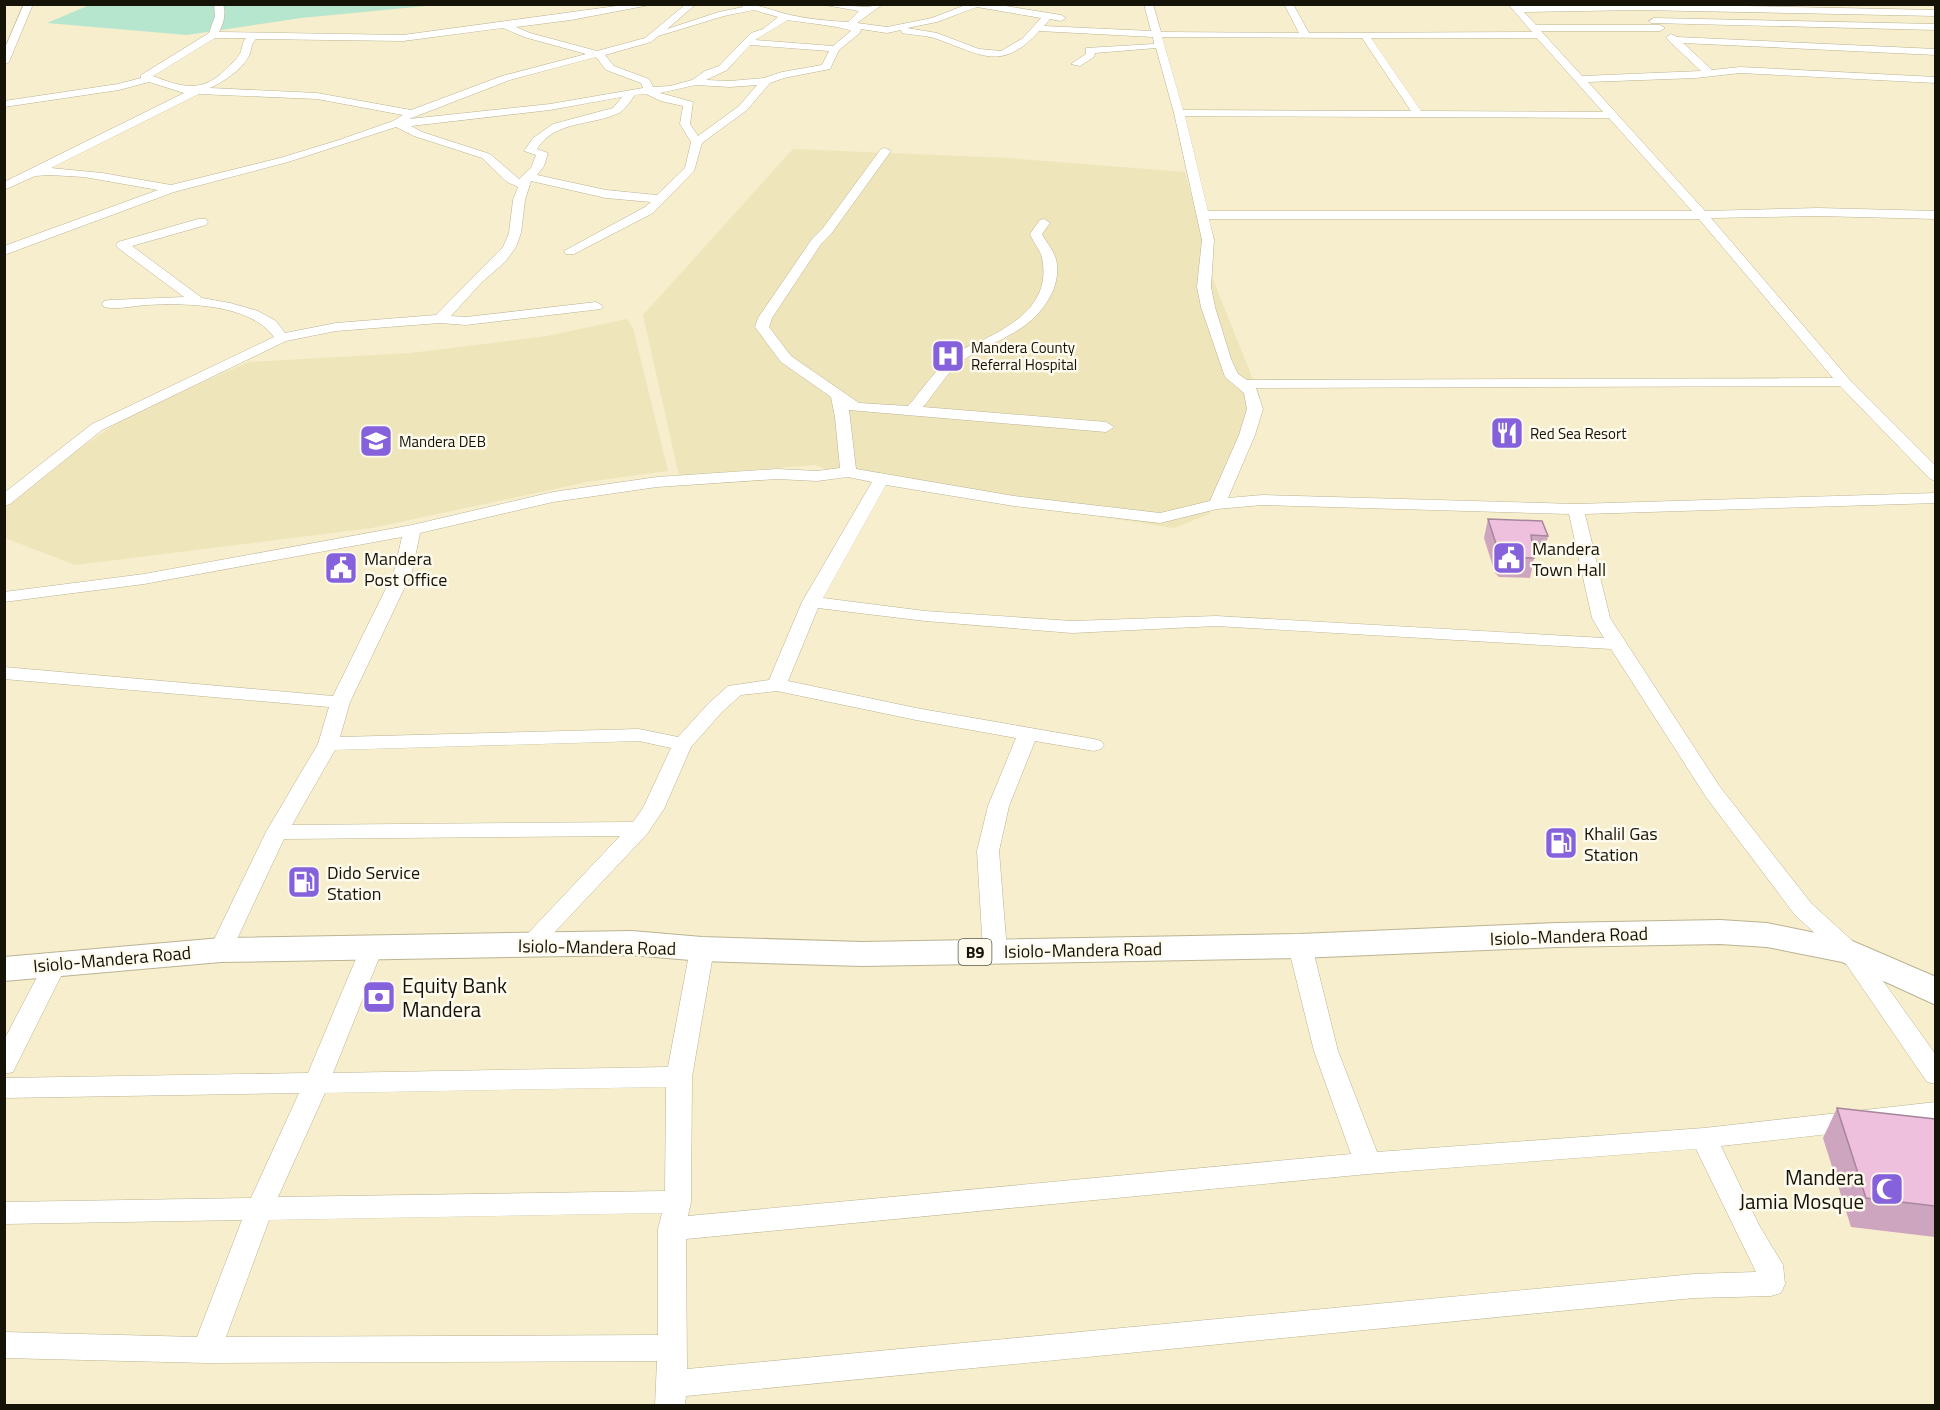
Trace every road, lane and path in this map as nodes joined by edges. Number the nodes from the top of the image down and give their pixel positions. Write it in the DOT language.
graph roads {
  1 [pos="29,4"];
  2 [pos="218,4"];
  3 [pos="651,4"];
  4 [pos="692,4"];
  5 [pos="742,4"];
  6 [pos="769,4"];
  7 [pos="823,4"];
  8 [pos="1148,4"];
  9 [pos="1288,4"];
  10 [pos="1736,4"];
  11 [pos="1840,4"];
  12 [pos="974,5"];
  13 [pos="1638,6"];
  14 [pos="874,7"];
  15 [pos="1514,7"];
  16 [pos="753,8"];
  17 [pos="1717,8"];
  18 [pos="1745,9"];
  19 [pos="1830,10"];
  20 [pos="1852,11"];
  21 [pos="1045,12"];
  22 [pos="1935,13"];
  23 [pos="787,18"];
  24 [pos="1069,18"];
  25 [pos="1090,20"];
  26 [pos="1728,22"];
  27 [pos="505,25"];
  28 [pos="850,25"];
  29 [pos="1657,25"];
  30 [pos="1843,25"];
  31 [pos="1935,27"];
  32 [pos="1036,28"];
  33 [pos="887,30"];
  34 [pos="1535,31"];
  35 [pos="1104,32"];
  36 [pos="213,35"];
  37 [pos="1157,35"];
  38 [pos="253,36"];
  39 [pos="655,36"];
  40 [pos="1306,36"];
  41 [pos="1365,36"];
  42 [pos="1673,40"];
  43 [pos="748,42"];
  44 [pos="836,49"];
  45 [pos="1094,49"];
  46 [pos="1935,52"];
  47 [pos="599,54"];
  48 [pos="4,62"];
  49 [pos="1076,64"];
  50 [pos="1696,75"];
  51 [pos="148,79"];
  52 [pos="1579,79"];
  53 [pos="1935,80"];
  54 [pos="766,81"];
  55 [pos="696,82"];
  56 [pos="194,92"];
  57 [pos="632,92"];
  58 [pos="650,92"];
  59 [pos="4,104"];
  60 [pos="412,113"];
  61 [pos="1179,113"];
  62 [pos="1418,114"];
  63 [pos="1613,115"];
  64 [pos="398,123"];
  65 [pos="697,142"];
  66 [pos="885,151"];
  67 [pos="4,172"];
  68 [pos="28,175"];
  69 [pos="527,181"];
  70 [pos="4,187"];
  71 [pos="170,189"];
  72 [pos="662,199"];
  73 [pos="1935,214"];
  74 [pos="1203,215"];
  75 [pos="1701,215"];
  76 [pos="202,222"];
  77 [pos="1044,223"];
  78 [pos="4,251"];
  79 [pos="570,251"];
  80 [pos="772,281"];
  81 [pos="790,282"];
  82 [pos="109,304"];
  83 [pos="201,304"];
  84 [pos="596,306"];
  85 [pos="440,319"];
  86 [pos="282,338"];
  87 [pos="1844,382"];
  88 [pos="1244,384"];
  89 [pos="838,395"];
  90 [pos="912,411"];
  91 [pos="1106,427"];
  92 [pos="848,472"];
  93 [pos="1935,476"];
  94 [pos="882,478"];
  95 [pos="1935,498"];
  96 [pos="4,501"];
  97 [pos="1217,504"];
  98 [pos="1576,509"];
  99 [pos="412,530"];
  100 [pos="4,597"];
  101 [pos="812,602"];
  102 [pos="1619,644"];
  103 [pos="4,673"];
  104 [pos="777,686"];
  105 [pos="340,702"];
  106 [pos="1028,733"];
  107 [pos="328,744"];
  108 [pos="682,745"];
  109 [pos="1094,745"];
  110 [pos="639,829"];
  111 [pos="277,832"];
  112 [pos="528,946"];
  113 [pos="1300,946"];
  114 [pos="371,948"];
  115 [pos="702,949"];
  116 [pos="221,950"];
  117 [pos="995,951"];
  118 [pos="1850,952"];
  119 [pos="56,962"];
  120 [pos="4,969"];
  121 [pos="1935,992"];
  122 [pos="4,1065"];
  123 [pos="1935,1075"];
  124 [pos="679,1077"];
  125 [pos="317,1082"];
  126 [pos="4,1088"];
  127 [pos="1935,1112"];
  128 [pos="1704,1137"];
  129 [pos="1368,1163"];
  130 [pos="678,1202"];
  131 [pos="259,1210"];
  132 [pos="4,1214"];
  133 [pos="672,1229"];
  134 [pos="4,1345"];
  135 [pos="672,1348"];
  136 [pos="207,1350"];
  137 [pos="671,1395"];
  1 -- 48 [label="street"];
  2 -- 36 [label="street"];
  3 -- 27 [label="street"];
  4 -- 39 [label="street"];
  5 -- 16 [label="street"];
  6 -- 16 [label="street"];
  7 -- 14 [label="street"];
  8 -- 37 [label="street"];
  9 -- 40 [label="street"];
  10 -- 18 [label="street"];
  11 -- 20 [label="street"];
  12 -- 21 [label="street"];
  12 -- 33 [label="street"];
  13 -- 15 [label="street"];
  13 -- 17 [label="street"];
  13 -- 29 [label="street"];
  14 -- 28 [label="street"];
  15 -- 34 [label="street"];
  16 -- 23 [label="street"];
  16 -- 39 [label="street"];
  17 -- 18 [label="street"];
  17 -- 26 [label="street"];
  18 -- 19 [label="street"];
  19 -- 20 [label="street"];
  19 -- 30 [label="street"];
  20 -- 22 [label="street"];
  21 -- 24 [label="street"];
  21 -- 32 [label="street"];
  23 -- 28 [label="street"];
  23 -- 43 [label="street"];
  25 -- 37 [label="street"];
  26 -- 29 [label="street"];
  26 -- 30 [label="street"];
  27 -- 38 [label="street"];
  27 -- 47 [label="street"];
  28 -- 33 [label="street"];
  28 -- 44 [label="street"];
  29 -- 34 [label="street"];
  29 -- 42 [label="street"];
  30 -- 31 [label="street"];
  32 -- 33 [label="street"];
  32 -- 35 [label="street"];
  34 -- 41 [label="street"];
  34 -- 52 [label="street"];
  35 -- 37 [label="street"];
  35 -- 45 [label="street"];
  36 -- 38 [label="street"];
  36 -- 51 [label="street"];
  37 -- 40 [label="street"];
  37 -- 45 [label="street"];
  37 -- 61 [label="street"];
  38 -- 56 [label="street"];
  39 -- 47 [label="street"];
  40 -- 41 [label="street"];
  41 -- 62 [label="street"];
  42 -- 46 [label="street"];
  42 -- 50 [label="street"];
  43 -- 44 [label="street"];
  43 -- 55 [label="street"];
  44 -- 54 [label="street"];
  45 -- 49 [label="street"];
  47 -- 58 [label="street"];
  47 -- 60 [label="street"];
  50 -- 52 [label="street"];
  50 -- 53 [label="street"];
  51 -- 56 [label="street"];
  51 -- 59 [label="street"];
  52 -- 63 [label="street"];
  54 -- 55 [label="street"];
  54 -- 65 [label="street"];
  55 -- 58 [label="street"];
  56 -- 60 [label="street"];
  56 -- 68 [label="street"];
  57 -- 58 [label="street"];
  57 -- 64 [label="street"];
  57 -- 69 [label="street"];
  58 -- 65 [label="street"];
  60 -- 64 [label="street"];
  61 -- 62 [label="street"];
  61 -- 74 [label="street"];
  62 -- 63 [label="street"];
  63 -- 75 [label="street"];
  64 -- 69 [label="street"];
  64 -- 71 [label="street"];
  65 -- 72 [label="street"];
  66 -- 81 [label="street"];
  67 -- 68 [label="street"];
  68 -- 70 [label="street"];
  68 -- 71 [label="street"];
  69 -- 72 [label="street"];
  69 -- 85 [label="street"];
  71 -- 78 [label="street"];
  72 -- 79 [label="street"];
  73 -- 75 [label="street"];
  74 -- 75 [label="street"];
  74 -- 88 [label="street"];
  75 -- 87 [label="street"];
  76 -- 83 [label="street"];
  77 -- 90 [label="street"];
  80 -- 81 [label="street"];
  81 -- 89 [label="street"];
  82 -- 83 [label="street"];
  83 -- 86 [label="street"];
  84 -- 85 [label="street"];
  85 -- 86 [label="street"];
  86 -- 96 [label="street"];
  87 -- 88 [label="street"];
  87 -- 93 [label="street"];
  88 -- 97 [label="street"];
  89 -- 90 [label="street"];
  89 -- 92 [label="street"];
  90 -- 91 [label="street"];
  92 -- 94 [label="street"];
  92 -- 99 [label="street"];
  94 -- 97 [label="street"];
  94 -- 101 [label="street"];
  95 -- 98 [label="street"];
  97 -- 98 [label="street"];
  98 -- 102 [label="street"];
  99 -- 100 [label="street"];
  99 -- 105 [label="street"];
  101 -- 102 [label="street"];
  101 -- 104 [label="street"];
  102 -- 118 [label="street"];
  103 -- 105 [label="street"];
  104 -- 106 [label="street"];
  104 -- 108 [label="street"];
  105 -- 107 [label="street"];
  106 -- 109 [label="street"];
  106 -- 117 [label="street"];
  107 -- 108 [label="street"];
  107 -- 111 [label="street"];
  108 -- 110 [label="street"];
  110 -- 111 [label="street"];
  110 -- 112 [label="street"];
  111 -- 116 [label="street"];
  112 -- 114 [label="highway, Isiolo-Mandera Road / B9"];
  112 -- 115 [label="highway, Isiolo-Mandera Road / B9"];
  113 -- 117 [label="highway, Isiolo-Mandera Road / B9"];
  113 -- 118 [label="highway, Isiolo-Mandera Road / B9"];
  113 -- 129 [label="street"];
  114 -- 116 [label="highway, Isiolo-Mandera Road / B9"];
  114 -- 125 [label="street"];
  115 -- 117 [label="highway, Isiolo-Mandera Road / B9"];
  115 -- 124 [label="street"];
  116 -- 119 [label="highway, Isiolo-Mandera Road / B9"];
  118 -- 121 [label="highway, Isiolo-Mandera Road / B9"];
  118 -- 123 [label="street"];
  119 -- 120 [label="highway, Isiolo-Mandera Road / B9"];
  119 -- 122 [label="street"];
  124 -- 125 [label="street"];
  124 -- 130 [label="street"];
  125 -- 126 [label="street"];
  125 -- 131 [label="street"];
  127 -- 128 [label="street"];
  128 -- 129 [label="street"];
  128 -- 137 [label="street"];
  129 -- 133 [label="street"];
  130 -- 131 [label="street"];
  130 -- 133 [label="street"];
  131 -- 132 [label="street"];
  131 -- 136 [label="street"];
  133 -- 135 [label="street"];
  134 -- 136 [label="street"];
  135 -- 136 [label="street"];
  135 -- 137 [label="street"];
}
